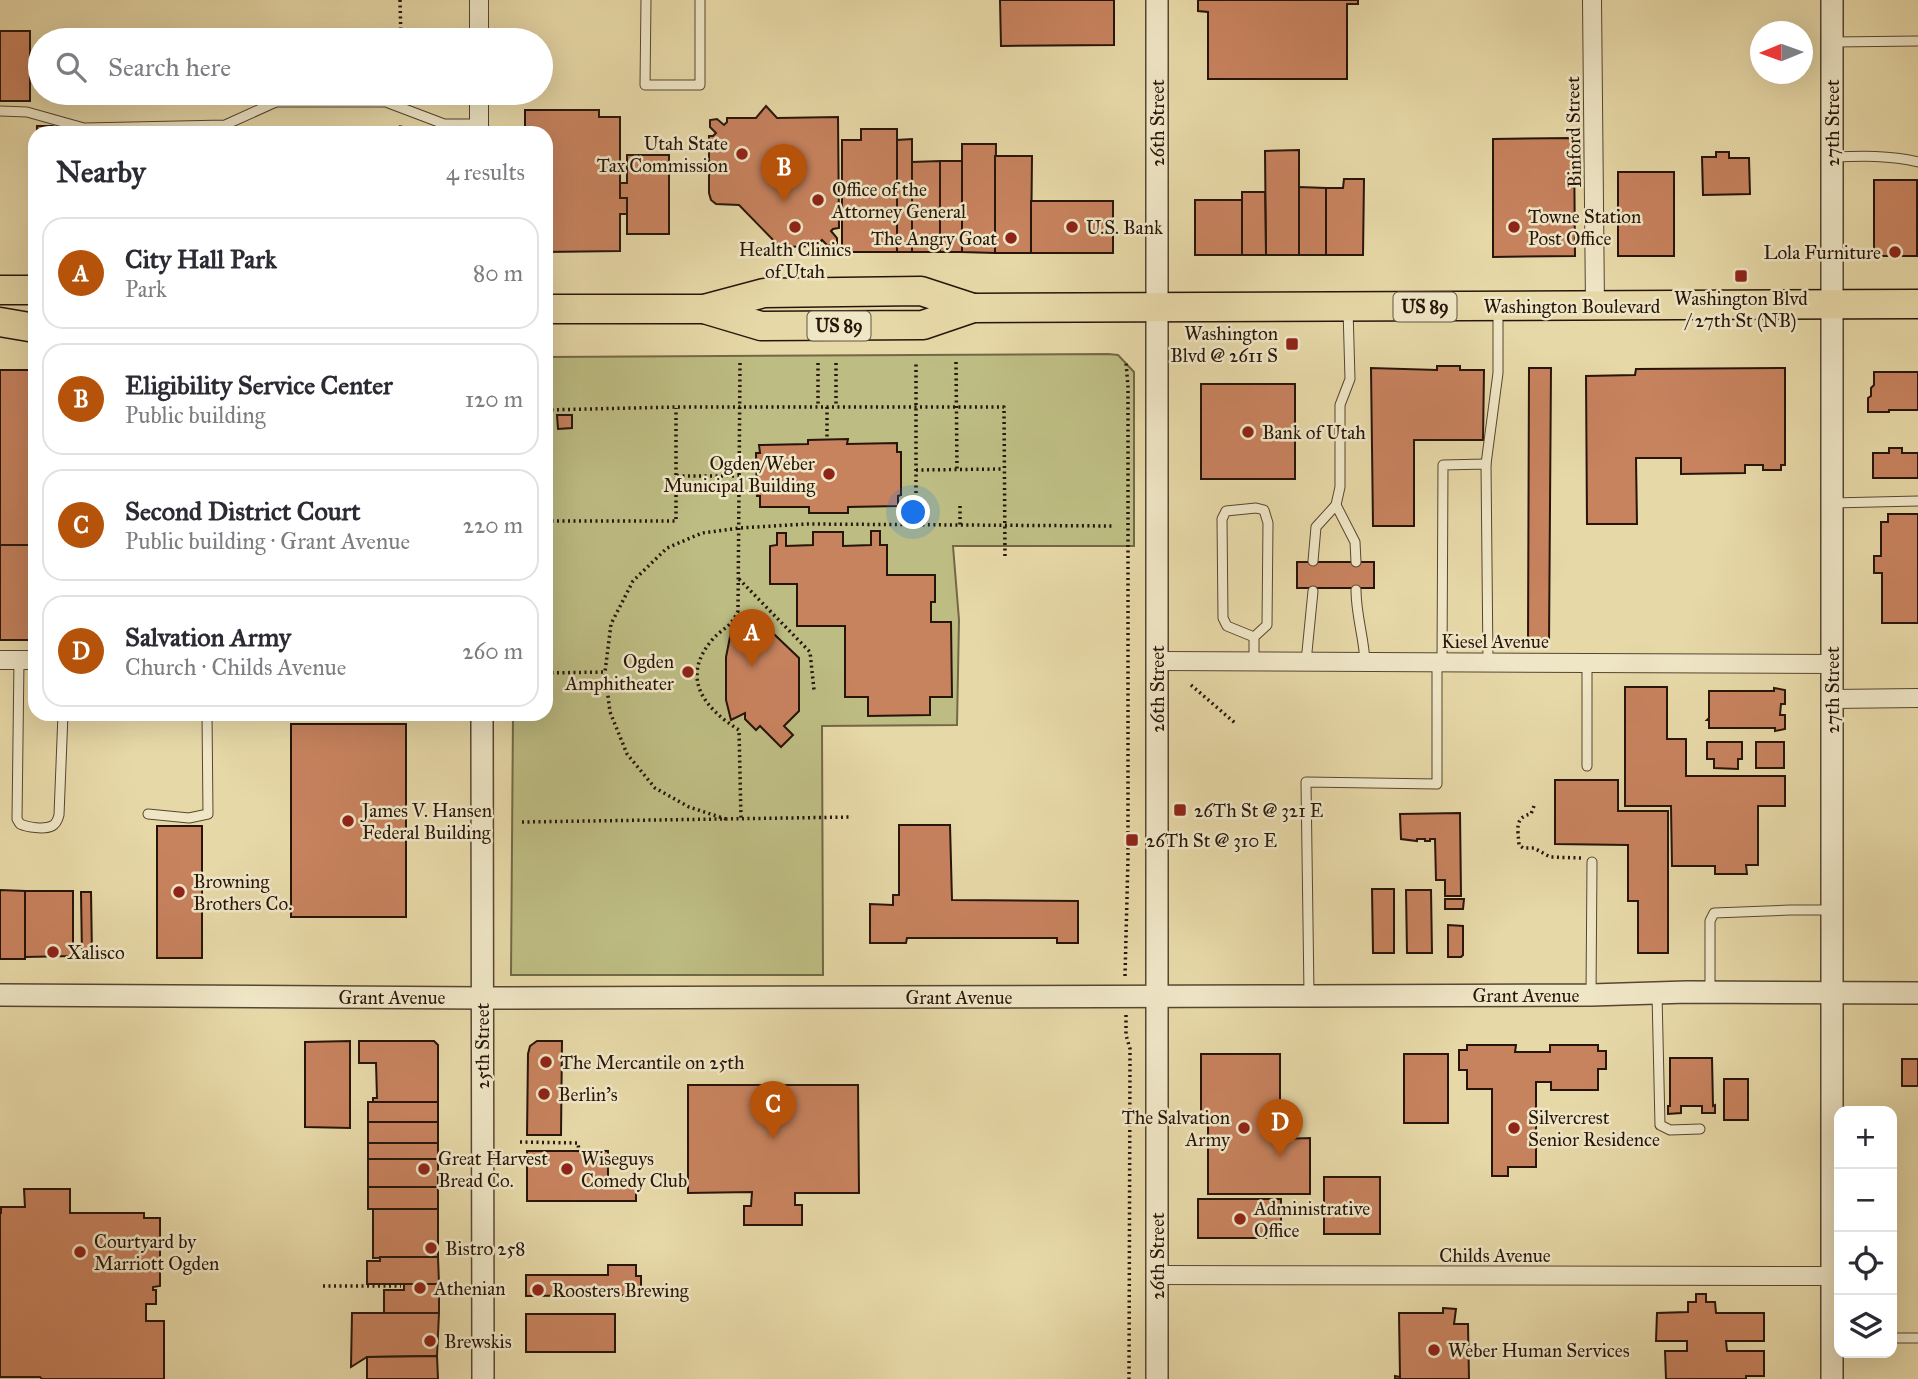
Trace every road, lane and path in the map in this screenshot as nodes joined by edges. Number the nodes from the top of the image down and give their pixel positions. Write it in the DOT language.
graph roads {
  1 [pos="400,0"];
  2 [pos="479,0"];
  3 [pos="646,0"];
  4 [pos="700,0"];
  5 [pos="1157,0"];
  6 [pos="1592,0"];
  7 [pos="1832,0"];
  8 [pos="401,28"];
  9 [pos="479,28"];
  10 [pos="1918,41"];
  11 [pos="1832,42"];
  12 [pos="263,105"];
  13 [pos="394,105"];
  14 [pos="479,105"];
  15 [pos="0,111"];
  16 [pos="77,126"];
  17 [pos="178,126"];
  18 [pos="458,126"];
  19 [pos="479,126"];
  20 [pos="1832,157"];
  21 [pos="1918,162"];
  22 [pos="0,290"];
  23 [pos="28,290"];
  24 [pos="1832,304"];
  25 [pos="1918,304"];
  26 [pos="1499,306"];
  27 [pos="1595,306"];
  28 [pos="1348,307"];
  29 [pos="1157,308"];
  30 [pos="553,309"];
  31 [pos="916,362"];
  32 [pos="956,362"];
  33 [pos="1126,362"];
  34 [pos="740,363"];
  35 [pos="818,363"];
  36 [pos="836,363"];
  37 [pos="676,407"];
  38 [pos="818,407"];
  39 [pos="836,407"];
  40 [pos="916,407"];
  41 [pos="956,407"];
  42 [pos="740,408"];
  43 [pos="827,408"];
  44 [pos="553,410"];
  45 [pos="827,440"];
  46 [pos="1486,464"];
  47 [pos="1004,469"];
  48 [pos="916,470"];
  49 [pos="957,470"];
  50 [pos="739,475"];
  51 [pos="677,476"];
  52 [pos="1918,501"];
  53 [pos="1832,503"];
  54 [pos="1336,505"];
  55 [pos="960,506"];
  56 [pos="553,521"];
  57 [pos="916,526"];
  58 [pos="960,526"];
  59 [pos="1004,526"];
  60 [pos="1114,526"];
  61 [pos="739,528"];
  62 [pos="1005,558"];
  63 [pos="1313,561"];
  64 [pos="1356,562"];
  65 [pos="739,579"];
  66 [pos="1356,590"];
  67 [pos="1312,591"];
  68 [pos="1254,637"];
  69 [pos="0,660"];
  70 [pos="27,660"];
  71 [pos="1158,661"];
  72 [pos="1254,662"];
  73 [pos="1306,662"];
  74 [pos="1365,662"];
  75 [pos="1439,662"];
  76 [pos="1488,662"];
  77 [pos="1587,663"];
  78 [pos="1832,664"];
  79 [pos="605,672"];
  80 [pos="553,673"];
  81 [pos="1191,685"];
  82 [pos="814,690"];
  83 [pos="1918,698"];
  84 [pos="1832,699"];
  85 [pos="63,721"];
  86 [pos="207,721"];
  87 [pos="482,721"];
  88 [pos="1235,723"];
  89 [pos="1587,766"];
  90 [pos="1534,806"];
  91 [pos="148,814"];
  92 [pos="852,817"];
  93 [pos="726,819"];
  94 [pos="741,819"];
  95 [pos="522,822"];
  96 [pos="1592,862"];
  97 [pos="1832,910"];
  98 [pos="1710,992"];
  99 [pos="1657,993"];
  100 [pos="1832,993"];
  101 [pos="1918,993"];
  102 [pos="0,995"];
  103 [pos="1591,995"];
  104 [pos="1126,996"];
  105 [pos="1157,996"];
  106 [pos="1309,996"];
  107 [pos="482,998"];
  108 [pos="1700,1129"];
  109 [pos="520,1142"];
  110 [pos="579,1152"];
  111 [pos="1157,1275"];
  112 [pos="1832,1276"];
  113 [pos="323,1286"];
  114 [pos="401,1286"];
  115 [pos="1834,1306"];
  116 [pos="1897,1338"];
  117 [pos="1918,1338"];
  118 [pos="1834,1358"];
  119 [pos="483,1379"];
  120 [pos="1129,1379"];
  121 [pos="1157,1379"];
  122 [pos="1832,1379"];
  1 -- 8 [label="path"];
  2 -- 9 [label="street"];
  3 -- 4 [label="lane"];
  5 -- 29 [label="street, 26th Street"];
  6 -- 27 [label="street, Binford Street"];
  7 -- 11 [label="street, 27th Street"];
  10 -- 11 [label="lane"];
  11 -- 20 [label="street, 27th Street"];
  12 -- 17 [label="lane"];
  13 -- 18 [label="lane"];
  14 -- 19 [label="street"];
  15 -- 16 [label="lane"];
  20 -- 21 [label="lane"];
  20 -- 24 [label="street, 27th Street"];
  22 -- 23 [label="main road"];
  24 -- 25 [label="main road, Washington Boulevard / US 89"];
  24 -- 27 [label="main road, Washington Boulevard / US 89"];
  24 -- 53 [label="street, 27th Street"];
  26 -- 27 [label="main road, Washington Boulevard / US 89"];
  26 -- 28 [label="main road, Washington Boulevard / US 89"];
  26 -- 46 [label="lane"];
  28 -- 29 [label="main road, Washington Boulevard / US 89"];
  28 -- 54 [label="lane"];
  29 -- 30 [label="main road, Washington Boulevard / US 89"];
  29 -- 71 [label="street, 26th Street"];
  31 -- 40 [label="path"];
  32 -- 41 [label="path"];
  33 -- 104 [label="path"];
  34 -- 42 [label="path"];
  35 -- 38 [label="path"];
  36 -- 39 [label="path"];
  37 -- 42 [label="path"];
  37 -- 44 [label="path"];
  37 -- 51 [label="path"];
  38 -- 42 [label="path"];
  38 -- 43 [label="path"];
  39 -- 40 [label="path"];
  39 -- 43 [label="path"];
  40 -- 41 [label="path"];
  40 -- 48 [label="path"];
  41 -- 47 [label="path"];
  41 -- 49 [label="path"];
  42 -- 50 [label="path"];
  43 -- 45 [label="path"];
  46 -- 75 [label="lane"];
  46 -- 76 [label="lane"];
  47 -- 49 [label="path"];
  47 -- 59 [label="path"];
  48 -- 49 [label="path"];
  48 -- 57 [label="path"];
  50 -- 51 [label="path"];
  50 -- 61 [label="path"];
  51 -- 56 [label="path"];
  52 -- 53 [label="lane"];
  53 -- 78 [label="street, 27th Street"];
  54 -- 63 [label="lane"];
  54 -- 64 [label="lane"];
  55 -- 58 [label="path"];
  57 -- 58 [label="path"];
  57 -- 61 [label="path"];
  58 -- 59 [label="path"];
  59 -- 60 [label="path"];
  59 -- 62 [label="path"];
  61 -- 65 [label="path"];
  61 -- 79 [label="path"];
  65 -- 82 [label="path"];
  65 -- 94 [label="path"];
  66 -- 74 [label="lane"];
  67 -- 73 [label="lane"];
  68 -- 68 [label="lane"];
  68 -- 72 [label="lane"];
  69 -- 70 [label="street"];
  70 -- 85 [label="lane"];
  71 -- 72 [label="street, Kiesel Avenue"];
  71 -- 105 [label="street, 26th Street"];
  72 -- 73 [label="street, Kiesel Avenue"];
  73 -- 74 [label="street, Kiesel Avenue"];
  74 -- 75 [label="street, Kiesel Avenue"];
  75 -- 76 [label="street, Kiesel Avenue"];
  75 -- 106 [label="lane"];
  76 -- 77 [label="street, Kiesel Avenue"];
  77 -- 78 [label="street, Kiesel Avenue"];
  77 -- 89 [label="lane"];
  78 -- 84 [label="street, 27th Street"];
  79 -- 80 [label="path"];
  79 -- 93 [label="path"];
  81 -- 88 [label="path"];
  83 -- 84 [label="street"];
  84 -- 97 [label="street, 27th Street"];
  86 -- 91 [label="lane"];
  87 -- 107 [label="street, 25th Street"];
  90 -- 96 [label="path"];
  92 -- 94 [label="path"];
  93 -- 94 [label="path"];
  93 -- 95 [label="path"];
  96 -- 103 [label="lane"];
  97 -- 98 [label="lane"];
  97 -- 100 [label="street, 27th Street"];
  98 -- 99 [label="street, Grant Avenue"];
  98 -- 100 [label="street, Grant Avenue"];
  99 -- 103 [label="street, Grant Avenue"];
  99 -- 108 [label="lane"];
  100 -- 101 [label="street, Grant Avenue"];
  100 -- 112 [label="street, 27th Street"];
  102 -- 107 [label="street, Grant Avenue"];
  103 -- 106 [label="street, Grant Avenue"];
  104 -- 105 [label="street, Grant Avenue"];
  104 -- 107 [label="street, Grant Avenue"];
  104 -- 120 [label="path"];
  105 -- 106 [label="street, Grant Avenue"];
  105 -- 111 [label="street, 26th Street"];
  107 -- 119 [label="street, 25th Street"];
  109 -- 110 [label="path"];
  111 -- 112 [label="street, Childs Avenue"];
  111 -- 121 [label="street, 26th Street"];
  112 -- 115 [label="street, 27th Street"];
  113 -- 114 [label="path"];
  116 -- 117 [label="lane"];
  118 -- 122 [label="street, 27th Street"];
}
